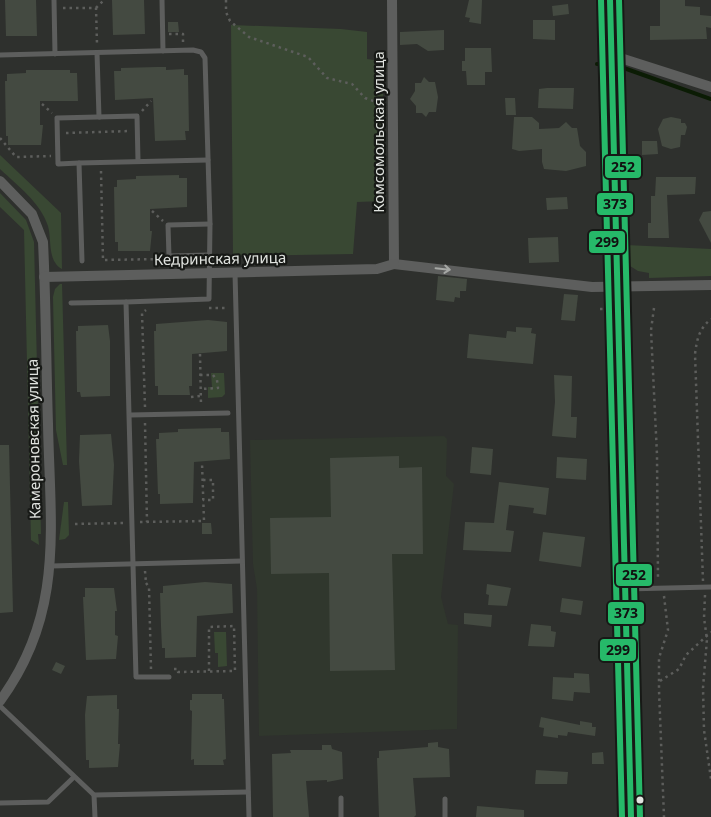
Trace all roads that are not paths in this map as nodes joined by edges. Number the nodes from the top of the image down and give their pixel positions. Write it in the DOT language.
graph roads {
  1 [pos="54,0"];
  2 [pos="162,0"];
  3 [pos="392,0"];
  4 [pos="610,0"];
  5 [pos="163,51"];
  6 [pos="98,53"];
  7 [pos="56,54"];
  8 [pos="0,55"];
  9 [pos="611,55"];
  10 [pos="711,87"];
  11 [pos="99,116"];
  12 [pos="208,160"];
  13 [pos="138,161"];
  14 [pos="79,163"];
  15 [pos="0,181"];
  16 [pos="210,224"];
  17 [pos="209,255"];
  18 [pos="82,261"];
  19 [pos="394,264"];
  20 [pos="210,273"];
  21 [pos="235,273"];
  22 [pos="44,277"];
  23 [pos="711,285"];
  24 [pos="616,286"];
  25 [pos="126,302"];
  26 [pos="71,304"];
  27 [pos="228,413"];
  28 [pos="130,415"];
  29 [pos="242,561"];
  30 [pos="133,564"];
  31 [pos="50,566"];
  32 [pos="711,587"];
  33 [pos="625,589"];
  34 [pos="169,677"];
  35 [pos="0,701"];
  36 [pos="0,706"];
  37 [pos="74,777"];
  38 [pos="248,792"];
  39 [pos="94,795"];
  40 [pos="341,798"];
  41 [pos="445,799"];
  42 [pos="0,803"];
  43 [pos="95,817"];
  44 [pos="249,817"];
  45 [pos="341,817"];
  46 [pos="445,817"];
  47 [pos="631,817"];
  1 -- 7 [label="lane"];
  2 -- 5 [label="lane"];
  3 -- 19 [label="street, Комсомольская улица"];
  4 -- 9 [label="street"];
  5 -- 6 [label="lane"];
  5 -- 12 [label="lane"];
  6 -- 7 [label="lane"];
  6 -- 11 [label="lane"];
  7 -- 8 [label="lane"];
  9 -- 10 [label="street"];
  9 -- 24 [label="street"];
  11 -- 13 [label="lane"];
  11 -- 14 [label="lane"];
  12 -- 13 [label="lane"];
  12 -- 16 [label="lane"];
  13 -- 14 [label="lane"];
  14 -- 18 [label="lane"];
  15 -- 22 [label="street, Камероновская улица"];
  16 -- 17 [label="lane"];
  16 -- 17 [label="lane"];
  17 -- 20 [label="lane"];
  19 -- 21 [label="street, Кедринская улица"];
  19 -- 24 [label="street, Кедринская улица, one-way"];
  20 -- 21 [label="street, Кедринская улица"];
  20 -- 22 [label="street, Кедринская улица"];
  20 -- 25 [label="lane"];
  21 -- 29 [label="lane"];
  22 -- 31 [label="street, Камероновская улица"];
  23 -- 24 [label="street"];
  24 -- 33 [label="street"];
  25 -- 26 [label="lane"];
  25 -- 28 [label="lane"];
  27 -- 28 [label="lane"];
  28 -- 30 [label="lane"];
  29 -- 30 [label="lane"];
  29 -- 38 [label="lane"];
  30 -- 31 [label="lane"];
  30 -- 34 [label="lane"];
  31 -- 35 [label="street, Камероновская улица"];
  32 -- 33 [label="lane"];
  33 -- 47 [label="street"];
  36 -- 37 [label="lane"];
  37 -- 39 [label="lane"];
  37 -- 42 [label="lane"];
  38 -- 39 [label="lane"];
  38 -- 44 [label="lane"];
  39 -- 43 [label="lane"];
  40 -- 45 [label="lane"];
  41 -- 46 [label="lane"];
}
